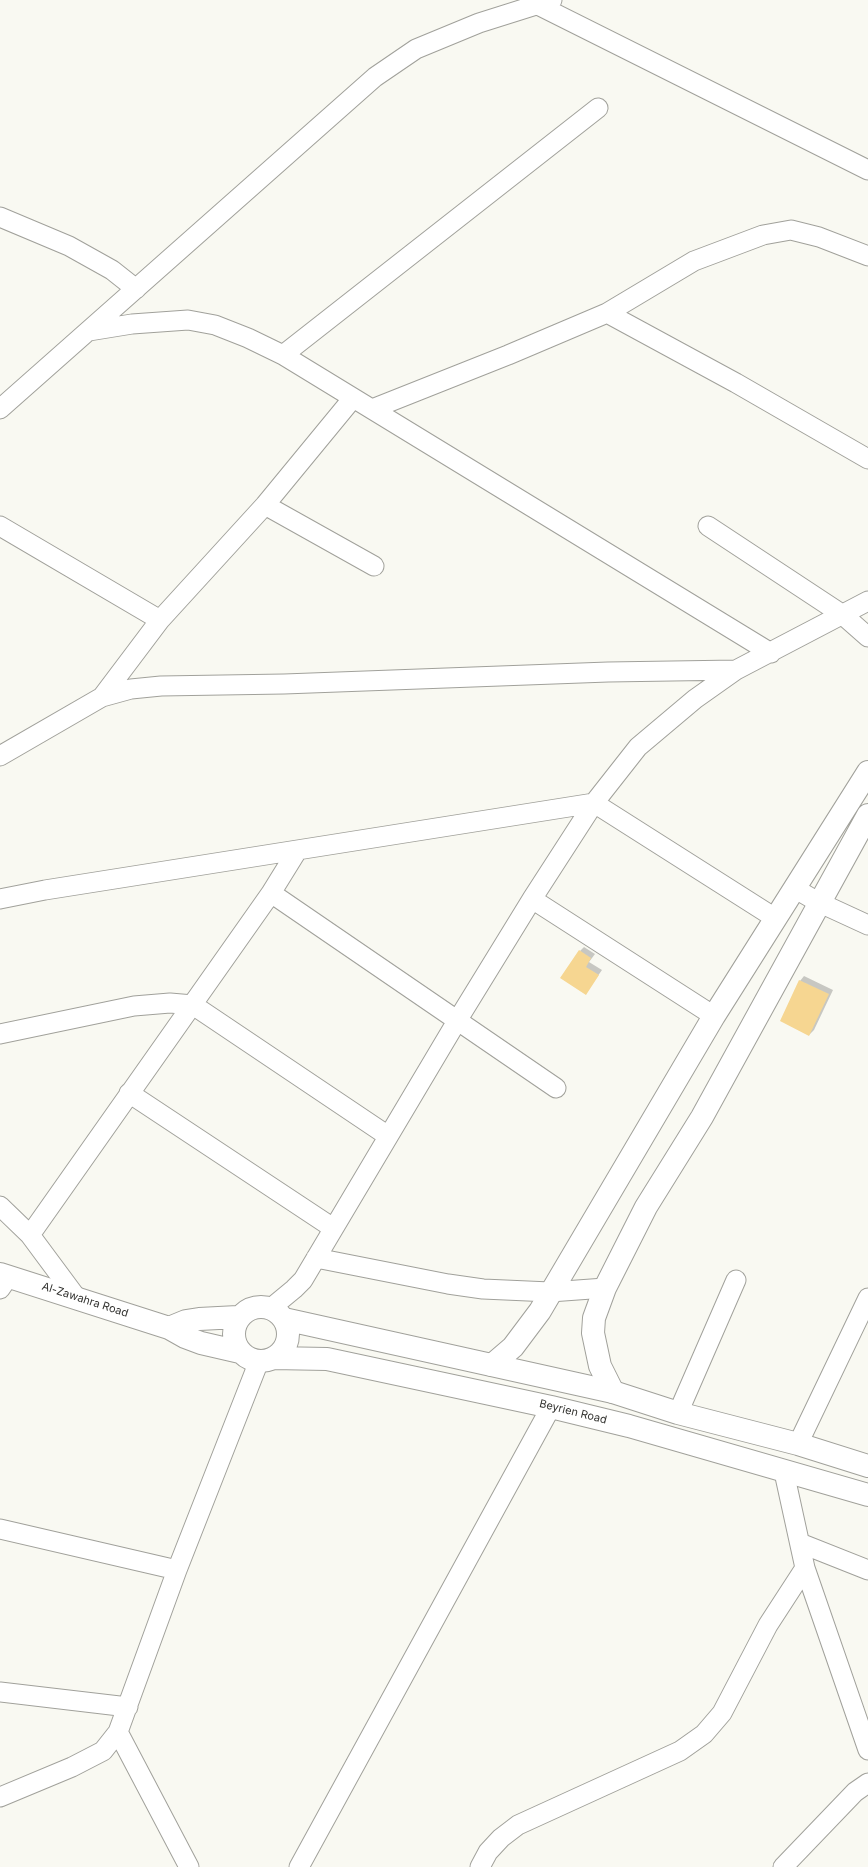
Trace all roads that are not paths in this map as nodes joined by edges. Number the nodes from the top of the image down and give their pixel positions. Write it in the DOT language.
graph roads {
  1 [pos="545,3"];
  2 [pos="598,108"];
  3 [pos="868,170"];
  4 [pos="0,217"];
  5 [pos="868,256"];
  6 [pos="136,289"];
  7 [pos="607,313"];
  8 [pos="89,331"];
  9 [pos="283,356"];
  10 [pos="353,398"];
  11 [pos="0,409"];
  12 [pos="372,409"];
  13 [pos="868,459"];
  14 [pos="265,505"];
  15 [pos="0,526"];
  16 [pos="708,526"];
  17 [pos="374,566"];
  18 [pos="868,601"];
  19 [pos="843,615"];
  20 [pos="160,620"];
  21 [pos="868,637"];
  22 [pos="772,653"];
  23 [pos="736,670"];
  24 [pos="102,697"];
  25 [pos="0,756"];
  26 [pos="868,772"];
  27 [pos="594,803"];
  28 [pos="868,815"];
  29 [pos="297,851"];
  30 [pos="794,888"];
  31 [pos="271,893"];
  32 [pos="0,899"];
  33 [pos="532,900"];
  34 [pos="818,902"];
  35 [pos="775,918"];
  36 [pos="868,925"];
  37 [pos="193,1005"];
  38 [pos="714,1016"];
  39 [pos="457,1021"];
  40 [pos="0,1034"];
  41 [pos="556,1088"];
  42 [pos="129,1093"];
  43 [pos="388,1136"];
  44 [pos="0,1206"];
  45 [pos="334,1228"];
  46 [pos="30,1235"];
  47 [pos="316,1258"];
  48 [pos="3,1280"];
  49 [pos="736,1280"];
  50 [pos="605,1288"];
  51 [pos="550,1292"];
  52 [pos="76,1297"];
  53 [pos="868,1298"];
  54 [pos="278,1314"];
  55 [pos="238,1317"];
  56 [pos="169,1328"];
  57 [pos="257,1357"];
  58 [pos="492,1365"];
  59 [pos="613,1392"];
  60 [pos="551,1407"];
  61 [pos="678,1413"];
  62 [pos="798,1444"];
  63 [pos="868,1466"];
  64 [pos="784,1472"];
  65 [pos="868,1496"];
  66 [pos="0,1529"];
  67 [pos="800,1543"];
  68 [pos="805,1568"];
  69 [pos="177,1570"];
  70 [pos="868,1570"];
  71 [pos="0,1692"];
  72 [pos="128,1707"];
  73 [pos="118,1732"];
  74 [pos="868,1750"];
  75 [pos="868,1783"];
  76 [pos="0,1797"];
  77 [pos="189,1867"];
  78 [pos="299,1867"];
  79 [pos="480,1867"];
  80 [pos="783,1867"];
  1 -- 3 [label="street"];
  1 -- 6 [label="street"];
  2 -- 9 [label="street"];
  4 -- 6 [label="street"];
  5 -- 7 [label="street"];
  6 -- 8 [label="street"];
  7 -- 12 [label="street"];
  7 -- 13 [label="street"];
  8 -- 9 [label="street"];
  8 -- 11 [label="street"];
  9 -- 10 [label="street"];
  10 -- 12 [label="street"];
  10 -- 14 [label="street"];
  12 -- 22 [label="street"];
  14 -- 17 [label="street"];
  14 -- 20 [label="street"];
  15 -- 20 [label="street"];
  16 -- 19 [label="street"];
  18 -- 19 [label="street"];
  19 -- 21 [label="street"];
  19 -- 22 [label="street"];
  20 -- 24 [label="street"];
  22 -- 23 [label="street"];
  23 -- 24 [label="street"];
  23 -- 27 [label="street"];
  24 -- 25 [label="street"];
  26 -- 30 [label="main road"];
  27 -- 29 [label="street"];
  27 -- 33 [label="street"];
  27 -- 35 [label="street"];
  28 -- 34 [label="main road"];
  29 -- 31 [label="street"];
  29 -- 32 [label="street"];
  30 -- 34 [label="street"];
  30 -- 35 [label="main road"];
  31 -- 37 [label="street"];
  31 -- 39 [label="street"];
  33 -- 38 [label="street"];
  33 -- 39 [label="street"];
  34 -- 36 [label="street"];
  34 -- 50 [label="main road"];
  35 -- 38 [label="main road"];
  37 -- 40 [label="street"];
  37 -- 42 [label="street"];
  37 -- 43 [label="street"];
  38 -- 51 [label="main road"];
  39 -- 41 [label="street"];
  39 -- 43 [label="street"];
  42 -- 45 [label="street"];
  42 -- 46 [label="street"];
  43 -- 45 [label="street"];
  44 -- 46 [label="street"];
  45 -- 47 [label="street"];
  46 -- 52 [label="street"];
  47 -- 51 [label="street"];
  47 -- 54 [label="street"];
  48 -- 52 [label="main road, Al-Zawahra Road"];
  49 -- 61 [label="street"];
  50 -- 51 [label="street"];
  50 -- 59 [label="main road"];
  51 -- 58 [label="main road"];
  52 -- 56 [label="main road, Al-Zawahra Road"];
  53 -- 62 [label="street"];
  54 -- 55 [label="main road"];
  54 -- 57 [label="main road"];
  54 -- 58 [label="main road"];
  55 -- 56 [label="main road"];
  55 -- 57 [label="main road"];
  56 -- 57 [label="main road, Al-Zawahra Road"];
  57 -- 60 [label="main road, Beyrien Road"];
  57 -- 69 [label="street"];
  58 -- 59 [label="main road"];
  59 -- 61 [label="main road"];
  60 -- 64 [label="main road, Beyrien Road"];
  60 -- 78 [label="street"];
  61 -- 62 [label="main road"];
  62 -- 63 [label="main road"];
  64 -- 65 [label="main road, Beyrien Road"];
  64 -- 67 [label="street"];
  66 -- 69 [label="street"];
  67 -- 68 [label="street"];
  67 -- 70 [label="street"];
  68 -- 74 [label="street"];
  68 -- 79 [label="street"];
  69 -- 72 [label="street"];
  71 -- 72 [label="street"];
  72 -- 73 [label="street"];
  73 -- 76 [label="street"];
  73 -- 77 [label="street"];
  75 -- 80 [label="street"];
}
